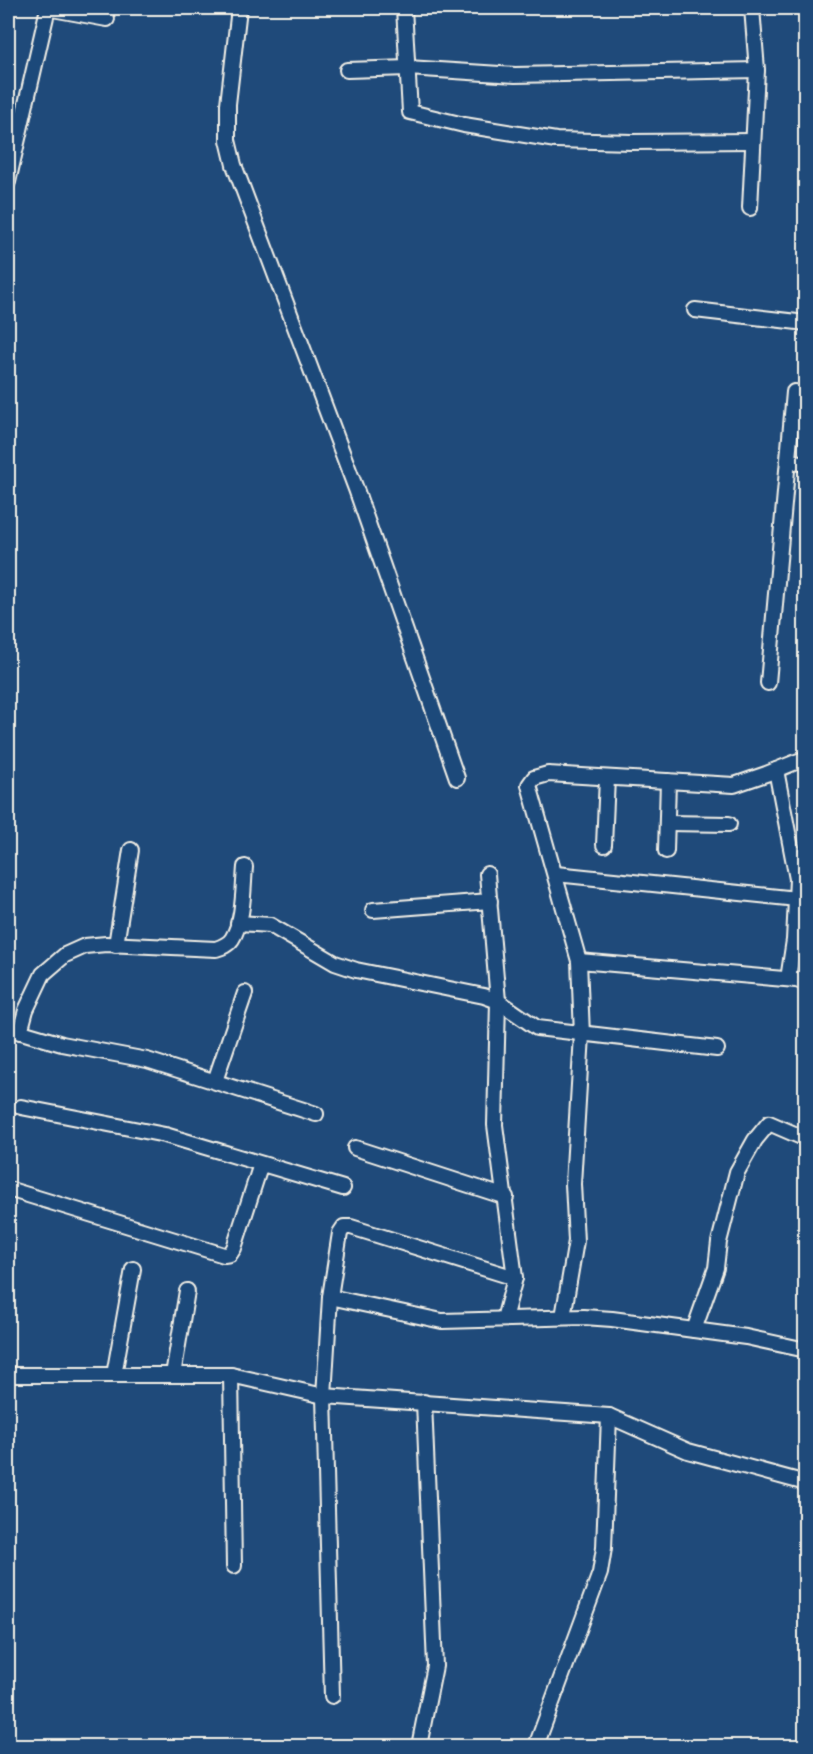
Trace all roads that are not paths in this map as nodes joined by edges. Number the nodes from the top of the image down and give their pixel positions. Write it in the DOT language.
graph roads {
  1 [pos="47,8"];
  2 [pos="239,8"];
  3 [pos="404,8"];
  4 [pos="442,8"];
  5 [pos="453,8"];
  6 [pos="752,8"];
  7 [pos="107,20"];
  8 [pos="408,68"];
  9 [pos="347,70"];
  10 [pos="757,70"];
  11 [pos="753,141"];
  12 [pos="8,182"];
  13 [pos="750,208"];
  14 [pos="695,310"];
  15 [pos="806,323"];
  16 [pos="806,393"];
  17 [pos="788,461"];
  18 [pos="806,464"];
  19 [pos="768,683"];
  20 [pos="806,758"];
  21 [pos="776,770"];
  22 [pos="458,778"];
  23 [pos="607,778"];
  24 [pos="668,781"];
  25 [pos="667,823"];
  26 [pos="729,824"];
  27 [pos="604,845"];
  28 [pos="131,850"];
  29 [pos="666,851"];
  30 [pos="246,867"];
  31 [pos="488,874"];
  32 [pos="556,874"];
  33 [pos="797,899"];
  34 [pos="490,901"];
  35 [pos="373,910"];
  36 [pos="238,923"];
  37 [pos="116,945"];
  38 [pos="579,961"];
  39 [pos="788,979"];
  40 [pos="806,983"];
  41 [pos="245,993"];
  42 [pos="498,1001"];
  43 [pos="14,1030"];
  44 [pos="582,1035"];
  45 [pos="717,1048"];
  46 [pos="214,1081"];
  47 [pos="21,1107"];
  48 [pos="316,1114"];
  49 [pos="806,1139"];
  50 [pos="355,1148"];
  51 [pos="261,1164"];
  52 [pos="343,1188"];
  53 [pos="8,1189"];
  54 [pos="506,1197"];
  55 [pos="133,1269"];
  56 [pos="515,1278"];
  57 [pos="187,1292"];
  58 [pos="330,1297"];
  59 [pos="563,1317"];
  60 [pos="504,1319"];
  61 [pos="694,1330"];
  62 [pos="806,1350"];
  63 [pos="8,1375"];
  64 [pos="114,1375"];
  65 [pos="173,1375"];
  66 [pos="231,1375"];
  67 [pos="324,1396"];
  68 [pos="424,1402"];
  69 [pos="609,1416"];
  70 [pos="806,1483"];
  71 [pos="234,1566"];
  72 [pos="332,1696"];
  73 [pos="419,1746"];
  74 [pos="536,1746"];
  1 -- 7 [label="street"];
  1 -- 12 [label="street"];
  2 -- 22 [label="street"];
  3 -- 8 [label="street"];
  4 -- 5 [label="street"];
  6 -- 10 [label="street"];
  8 -- 9 [label="street"];
  8 -- 10 [label="street"];
  8 -- 11 [label="street"];
  10 -- 11 [label="street"];
  11 -- 13 [label="street"];
  14 -- 15 [label="street"];
  16 -- 17 [label="street"];
  17 -- 18 [label="street"];
  17 -- 19 [label="street"];
  20 -- 21 [label="street"];
  21 -- 24 [label="street"];
  21 -- 33 [label="street"];
  23 -- 24 [label="street"];
  23 -- 27 [label="street"];
  23 -- 32 [label="street"];
  24 -- 25 [label="street"];
  25 -- 26 [label="street"];
  25 -- 29 [label="street"];
  28 -- 37 [label="street"];
  30 -- 36 [label="street"];
  31 -- 34 [label="street"];
  32 -- 33 [label="street"];
  32 -- 38 [label="street"];
  33 -- 39 [label="street"];
  34 -- 35 [label="street"];
  34 -- 42 [label="street"];
  36 -- 37 [label="street"];
  36 -- 42 [label="street"];
  37 -- 43 [label="street"];
  38 -- 39 [label="street"];
  38 -- 44 [label="street"];
  39 -- 40 [label="street"];
  41 -- 46 [label="street"];
  42 -- 44 [label="street"];
  42 -- 54 [label="street"];
  43 -- 46 [label="street"];
  44 -- 45 [label="street"];
  44 -- 59 [label="street"];
  46 -- 48 [label="street"];
  47 -- 51 [label="street"];
  49 -- 61 [label="street"];
  50 -- 54 [label="street"];
  51 -- 52 [label="street"];
  51 -- 53 [label="street"];
  54 -- 56 [label="street"];
  55 -- 64 [label="street"];
  56 -- 58 [label="street"];
  56 -- 60 [label="street"];
  57 -- 65 [label="street"];
  58 -- 60 [label="street"];
  58 -- 67 [label="street"];
  59 -- 60 [label="street"];
  59 -- 61 [label="street"];
  61 -- 62 [label="street"];
  63 -- 64 [label="street"];
  64 -- 65 [label="street"];
  65 -- 66 [label="street"];
  66 -- 67 [label="street"];
  66 -- 71 [label="street"];
  67 -- 68 [label="street"];
  67 -- 72 [label="street"];
  68 -- 69 [label="street"];
  68 -- 73 [label="street"];
  69 -- 70 [label="street"];
  69 -- 74 [label="street"];
}
